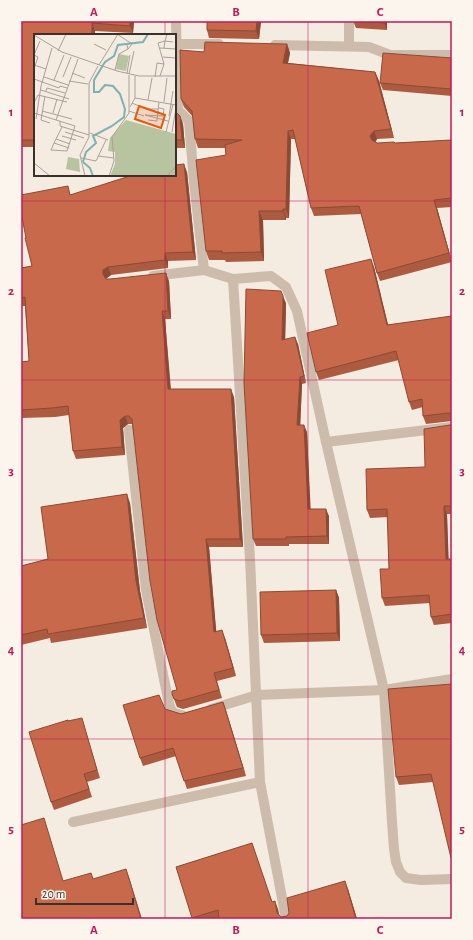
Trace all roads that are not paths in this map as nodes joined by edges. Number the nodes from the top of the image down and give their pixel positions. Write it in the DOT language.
graph roads {
  1 [pos="176,21"];
  2 [pos="349,21"];
  3 [pos="177,44"];
  4 [pos="232,45"];
  5 [pos="263,45"];
  6 [pos="349,46"];
  7 [pos="452,55"];
  8 [pos="204,270"];
  9 [pos="142,277"];
  10 [pos="233,279"];
  11 [pos="452,427"];
  12 [pos="129,430"];
  13 [pos="326,442"];
  14 [pos="452,679"];
  15 [pos="384,690"];
  16 [pos="257,696"];
  17 [pos="260,782"];
  18 [pos="73,822"];
  19 [pos="452,879"];
  20 [pos="283,918"];
  1 -- 3 [label="street"];
  2 -- 6 [label="street"];
  3 -- 4 [label="street"];
  3 -- 8 [label="street"];
  5 -- 6 [label="street"];
  6 -- 7 [label="street"];
  8 -- 9 [label="street"];
  8 -- 10 [label="street"];
  10 -- 13 [label="street"];
  10 -- 16 [label="street"];
  11 -- 13 [label="street"];
  12 -- 16 [label="street"];
  13 -- 15 [label="street"];
  14 -- 15 [label="street"];
  15 -- 16 [label="street"];
  15 -- 19 [label="street"];
  16 -- 17 [label="street"];
  17 -- 18 [label="street"];
  17 -- 20 [label="street"];
}
